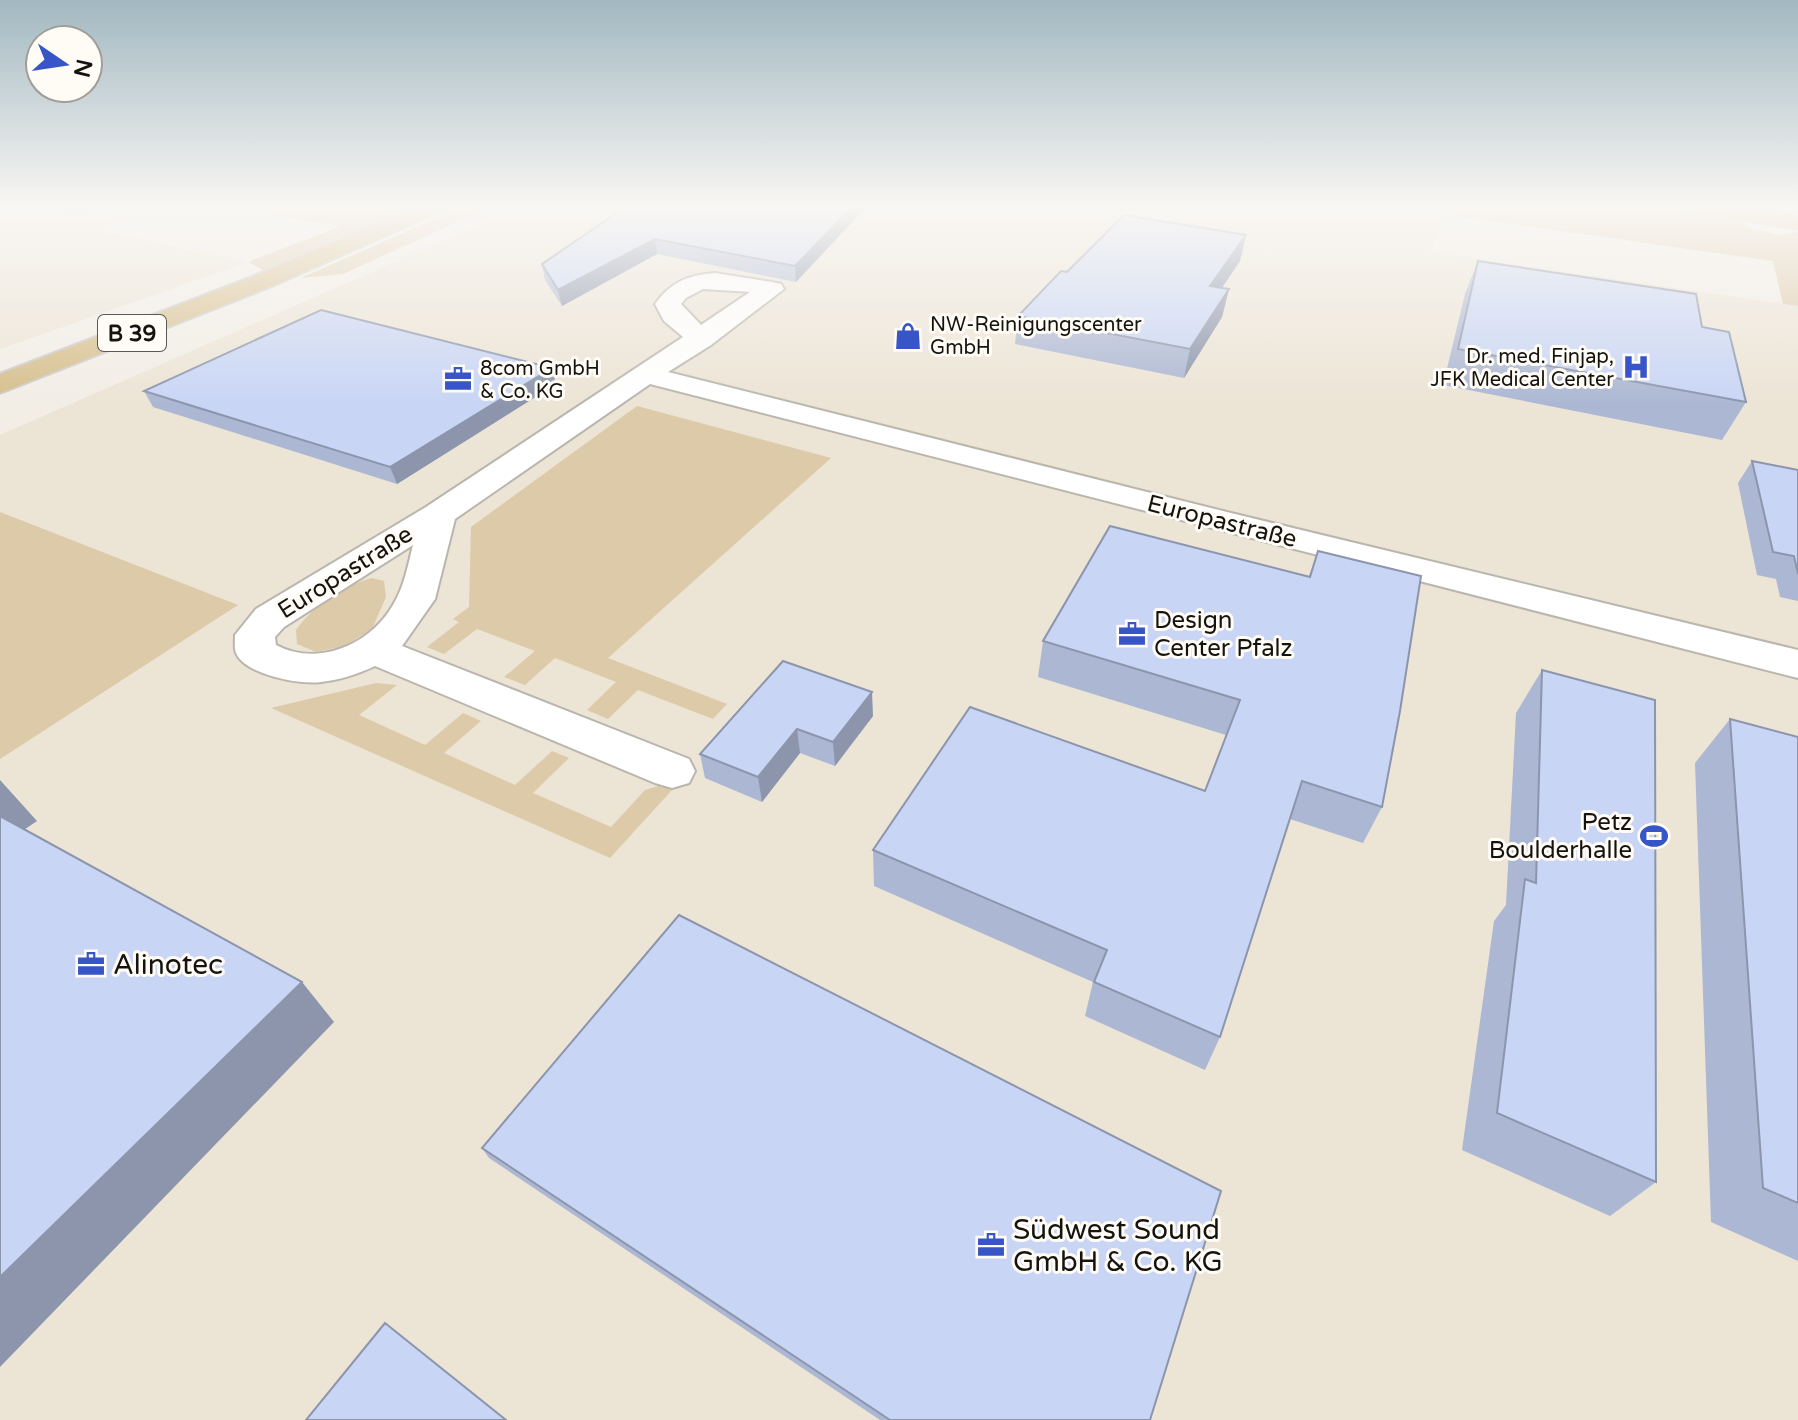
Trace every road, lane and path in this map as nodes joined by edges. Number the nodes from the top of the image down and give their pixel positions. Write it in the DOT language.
graph roads {
  1 [pos="283,272"];
  2 [pos="701,339"];
  3 [pos="647,375"];
  4 [pos="0,384"];
  5 [pos="438,514"];
  6 [pos="373,650"];
  7 [pos="1798,664"];
  8 [pos="672,771"];
  1 -- 4 [label="main road, B 39"];
  2 -- 3 [label="street, Europastraße"];
  3 -- 5 [label="street, Europastraße"];
  3 -- 7 [label="street, Europastraße"];
  5 -- 6 [label="street, Europastraße"];
  5 -- 6 [label="street, Europastraße"];
  6 -- 8 [label="street"];
}
